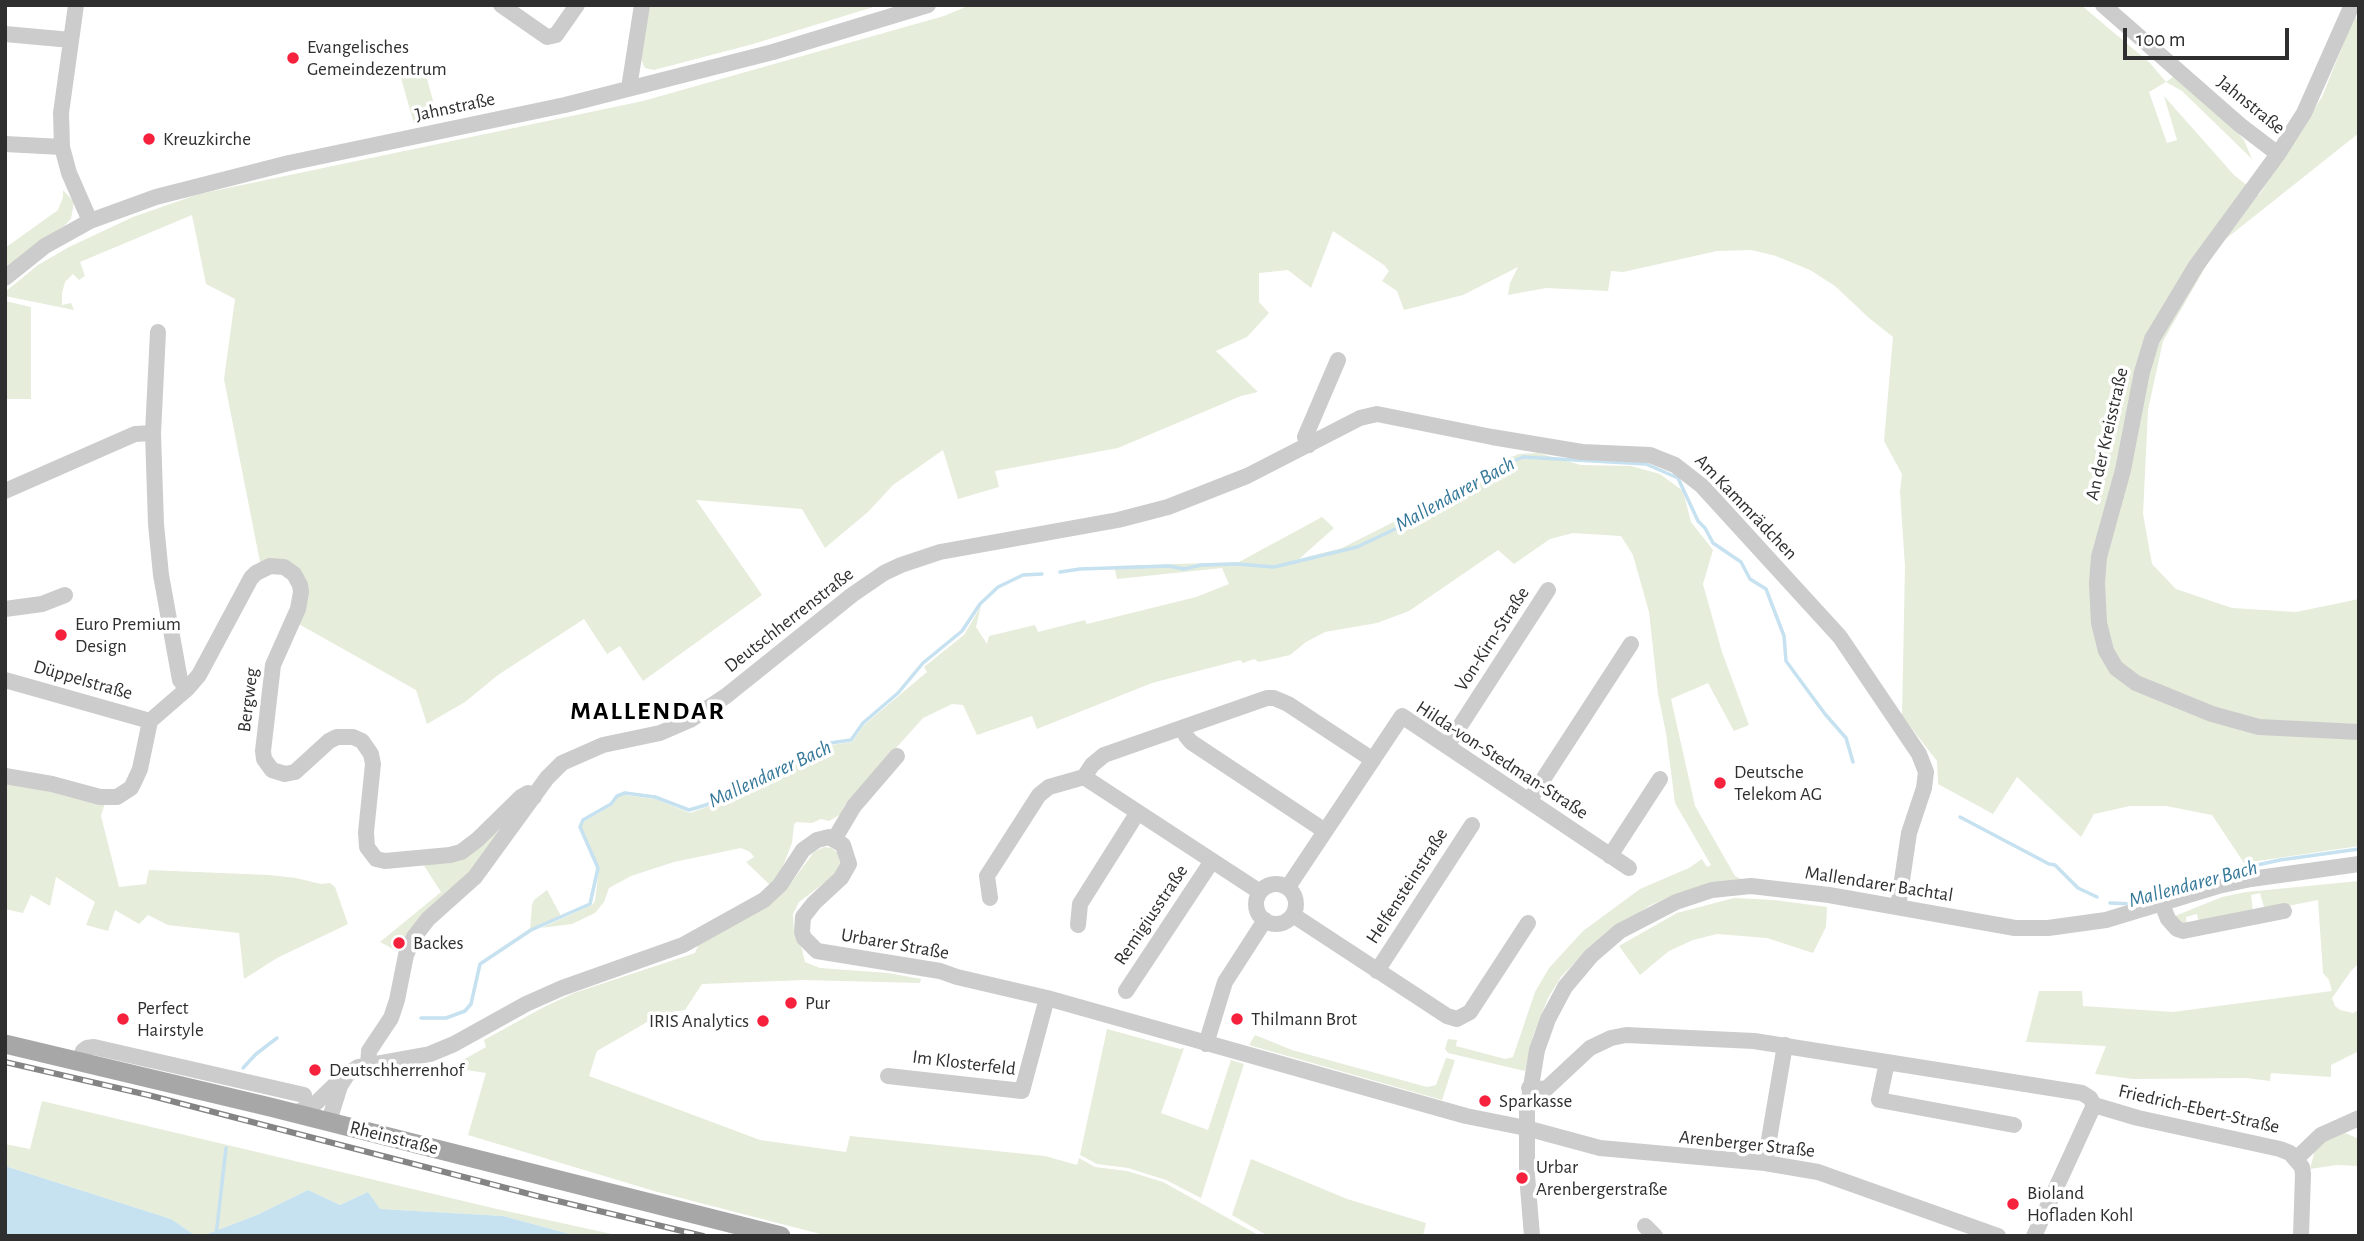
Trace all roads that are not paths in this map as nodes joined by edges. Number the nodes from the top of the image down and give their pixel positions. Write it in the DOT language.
graph roads {
  1 [pos="76,5"];
  2 [pos="501,5"];
  3 [pos="577,5"];
  4 [pos="642,5"];
  5 [pos="928,5"];
  6 [pos="2103,5"];
  7 [pos="2352,5"];
  8 [pos="5,34"];
  9 [pos="71,40"];
  10 [pos="629,88"];
  11 [pos="5,144"];
  12 [pos="62,147"];
  13 [pos="2278,154"];
  14 [pos="90,221"];
  15 [pos="5,278"];
  16 [pos="158,332"];
  17 [pos="1338,360"];
  18 [pos="153,433"];
  19 [pos="1310,445"];
  20 [pos="5,491"];
  21 [pos="1548,590"];
  22 [pos="65,595"];
  23 [pos="5,609"];
  24 [pos="1631,644"];
  25 [pos="5,680"];
  26 [pos="187,690"];
  27 [pos="150,721"];
  28 [pos="1183,728"];
  29 [pos="2359,732"];
  30 [pos="1447,746"];
  31 [pos="897,757"];
  32 [pos="1373,760"];
  33 [pos="5,776"];
  34 [pos="1084,776"];
  35 [pos="1660,779"];
  36 [pos="534,797"];
  37 [pos="1529,801"];
  38 [pos="1138,812"];
  39 [pos="1472,825"];
  40 [pos="1325,831"];
  41 [pos="835,838"];
  42 [pos="1610,856"];
  43 [pos="1212,861"];
  44 [pos="2359,864"];
  45 [pos="1629,869"];
  46 [pos="1288,887"];
  47 [pos="1260,892"];
  48 [pos="989,898"];
  49 [pos="2162,904"];
  50 [pos="1898,907"];
  51 [pos="2284,911"];
  52 [pos="1293,915"];
  53 [pos="1265,920"];
  54 [pos="1528,923"];
  55 [pos="1078,925"];
  56 [pos="1377,971"];
  57 [pos="1126,991"];
  58 [pos="1047,998"];
  59 [pos="5,1044"];
  60 [pos="1206,1044"];
  61 [pos="1785,1045"];
  62 [pos="1886,1062"];
  63 [pos="368,1065"];
  64 [pos="347,1076"];
  65 [pos="888,1076"];
  66 [pos="1530,1088"];
  67 [pos="300,1104"];
  68 [pos="2094,1105"];
  69 [pos="329,1121"];
  70 [pos="2356,1122"];
  71 [pos="2014,1125"];
  72 [pos="1526,1128"];
  73 [pos="2296,1159"];
  74 [pos="1765,1164"];
  75 [pos="781,1236"];
  76 [pos="1532,1236"];
  77 [pos="1998,1236"];
  78 [pos="2034,1236"];
  79 [pos="2301,1236"];
  1 -- 9 [label="street"];
  2 -- 3 [label="street"];
  4 -- 10 [label="street"];
  5 -- 10 [label="street, Jahnstraße"];
  6 -- 13 [label="street, Jahnstraße"];
  7 -- 13 [label="street, An der Kreisstraße"];
  8 -- 9 [label="street"];
  9 -- 12 [label="street"];
  10 -- 14 [label="street, Jahnstraße"];
  11 -- 12 [label="street"];
  12 -- 14 [label="street"];
  13 -- 29 [label="street, An der Kreisstraße"];
  14 -- 15 [label="street, Jahnstraße"];
  16 -- 18 [label="street"];
  17 -- 19 [label="street"];
  18 -- 20 [label="street"];
  18 -- 26 [label="street"];
  19 -- 36 [label="street, Deutschherrenstraße"];
  19 -- 50 [label="street, Am Kammrädchen"];
  21 -- 30 [label="street, Von-Kirn-Straße"];
  22 -- 23 [label="street"];
  24 -- 37 [label="street"];
  25 -- 27 [label="street, Düppelstraße"];
  26 -- 27 [label="street, Bergweg"];
  26 -- 36 [label="street, Bergweg"];
  27 -- 33 [label="street"];
  28 -- 32 [label="street"];
  28 -- 34 [label="street"];
  28 -- 40 [label="street"];
  30 -- 32 [label="street, Hilda-von-Stedman-Straße"];
  30 -- 37 [label="street, Hilda-von-Stedman-Straße"];
  31 -- 41 [label="street"];
  32 -- 40 [label="street, Hilda-von-Stedman-Straße"];
  34 -- 38 [label="street, Remigiusstraße"];
  34 -- 48 [label="street"];
  35 -- 42 [label="street"];
  36 -- 63 [label="street, Deutschherrenstraße"];
  37 -- 42 [label="street, Hilda-von-Stedman-Straße"];
  38 -- 43 [label="street, Remigiusstraße"];
  38 -- 55 [label="street"];
  39 -- 56 [label="street, Helfensteinstraße"];
  40 -- 46 [label="street, Hilda-von-Stedman-Straße"];
  41 -- 58 [label="street, Urbarer Straße"];
  41 -- 63 [label="street"];
  42 -- 45 [label="street, Hilda-von-Stedman-Straße"];
  43 -- 47 [label="street, Remigiusstraße"];
  43 -- 57 [label="street, Remigiusstraße"];
  44 -- 49 [label="street, Mallendarer Bachtal"];
  46 -- 47 [label="street"];
  46 -- 52 [label="street"];
  47 -- 53 [label="street"];
  49 -- 50 [label="street, Mallendarer Bachtal"];
  49 -- 51 [label="street"];
  50 -- 66 [label="street, Mallendarer Bachtal"];
  52 -- 53 [label="street"];
  52 -- 56 [label="street, Helfensteinstraße"];
  53 -- 60 [label="street"];
  54 -- 56 [label="street, Helfensteinstraße"];
  58 -- 60 [label="street, Urbarer Straße"];
  58 -- 65 [label="street, Im Klosterfeld"];
  59 -- 67 [label="main road, Rheinstraße"];
  60 -- 72 [label="street, Urbarer Straße"];
  61 -- 62 [label="street, Friedrich-Ebert-Straße"];
  61 -- 66 [label="street, Friedrich-Ebert-Straße"];
  61 -- 74 [label="street"];
  62 -- 68 [label="street, Friedrich-Ebert-Straße"];
  62 -- 71 [label="street"];
  63 -- 64 [label="street"];
  64 -- 67 [label="street"];
  64 -- 69 [label="street"];
  66 -- 72 [label="street, Mallendarer Bachtal"];
  67 -- 69 [label="main road, Rheinstraße"];
  68 -- 73 [label="street, Friedrich-Ebert-Straße"];
  68 -- 78 [label="street, Friedrich-Ebert-Straße"];
  69 -- 75 [label="main road, Rheinstraße"];
  70 -- 73 [label="street"];
  72 -- 74 [label="street, Arenberger Straße"];
  72 -- 76 [label="street, Mallendarer Bachtal"];
  73 -- 79 [label="street, Friedrich-Ebert-Straße"];
  74 -- 77 [label="street, Arenberger Straße"];
}
